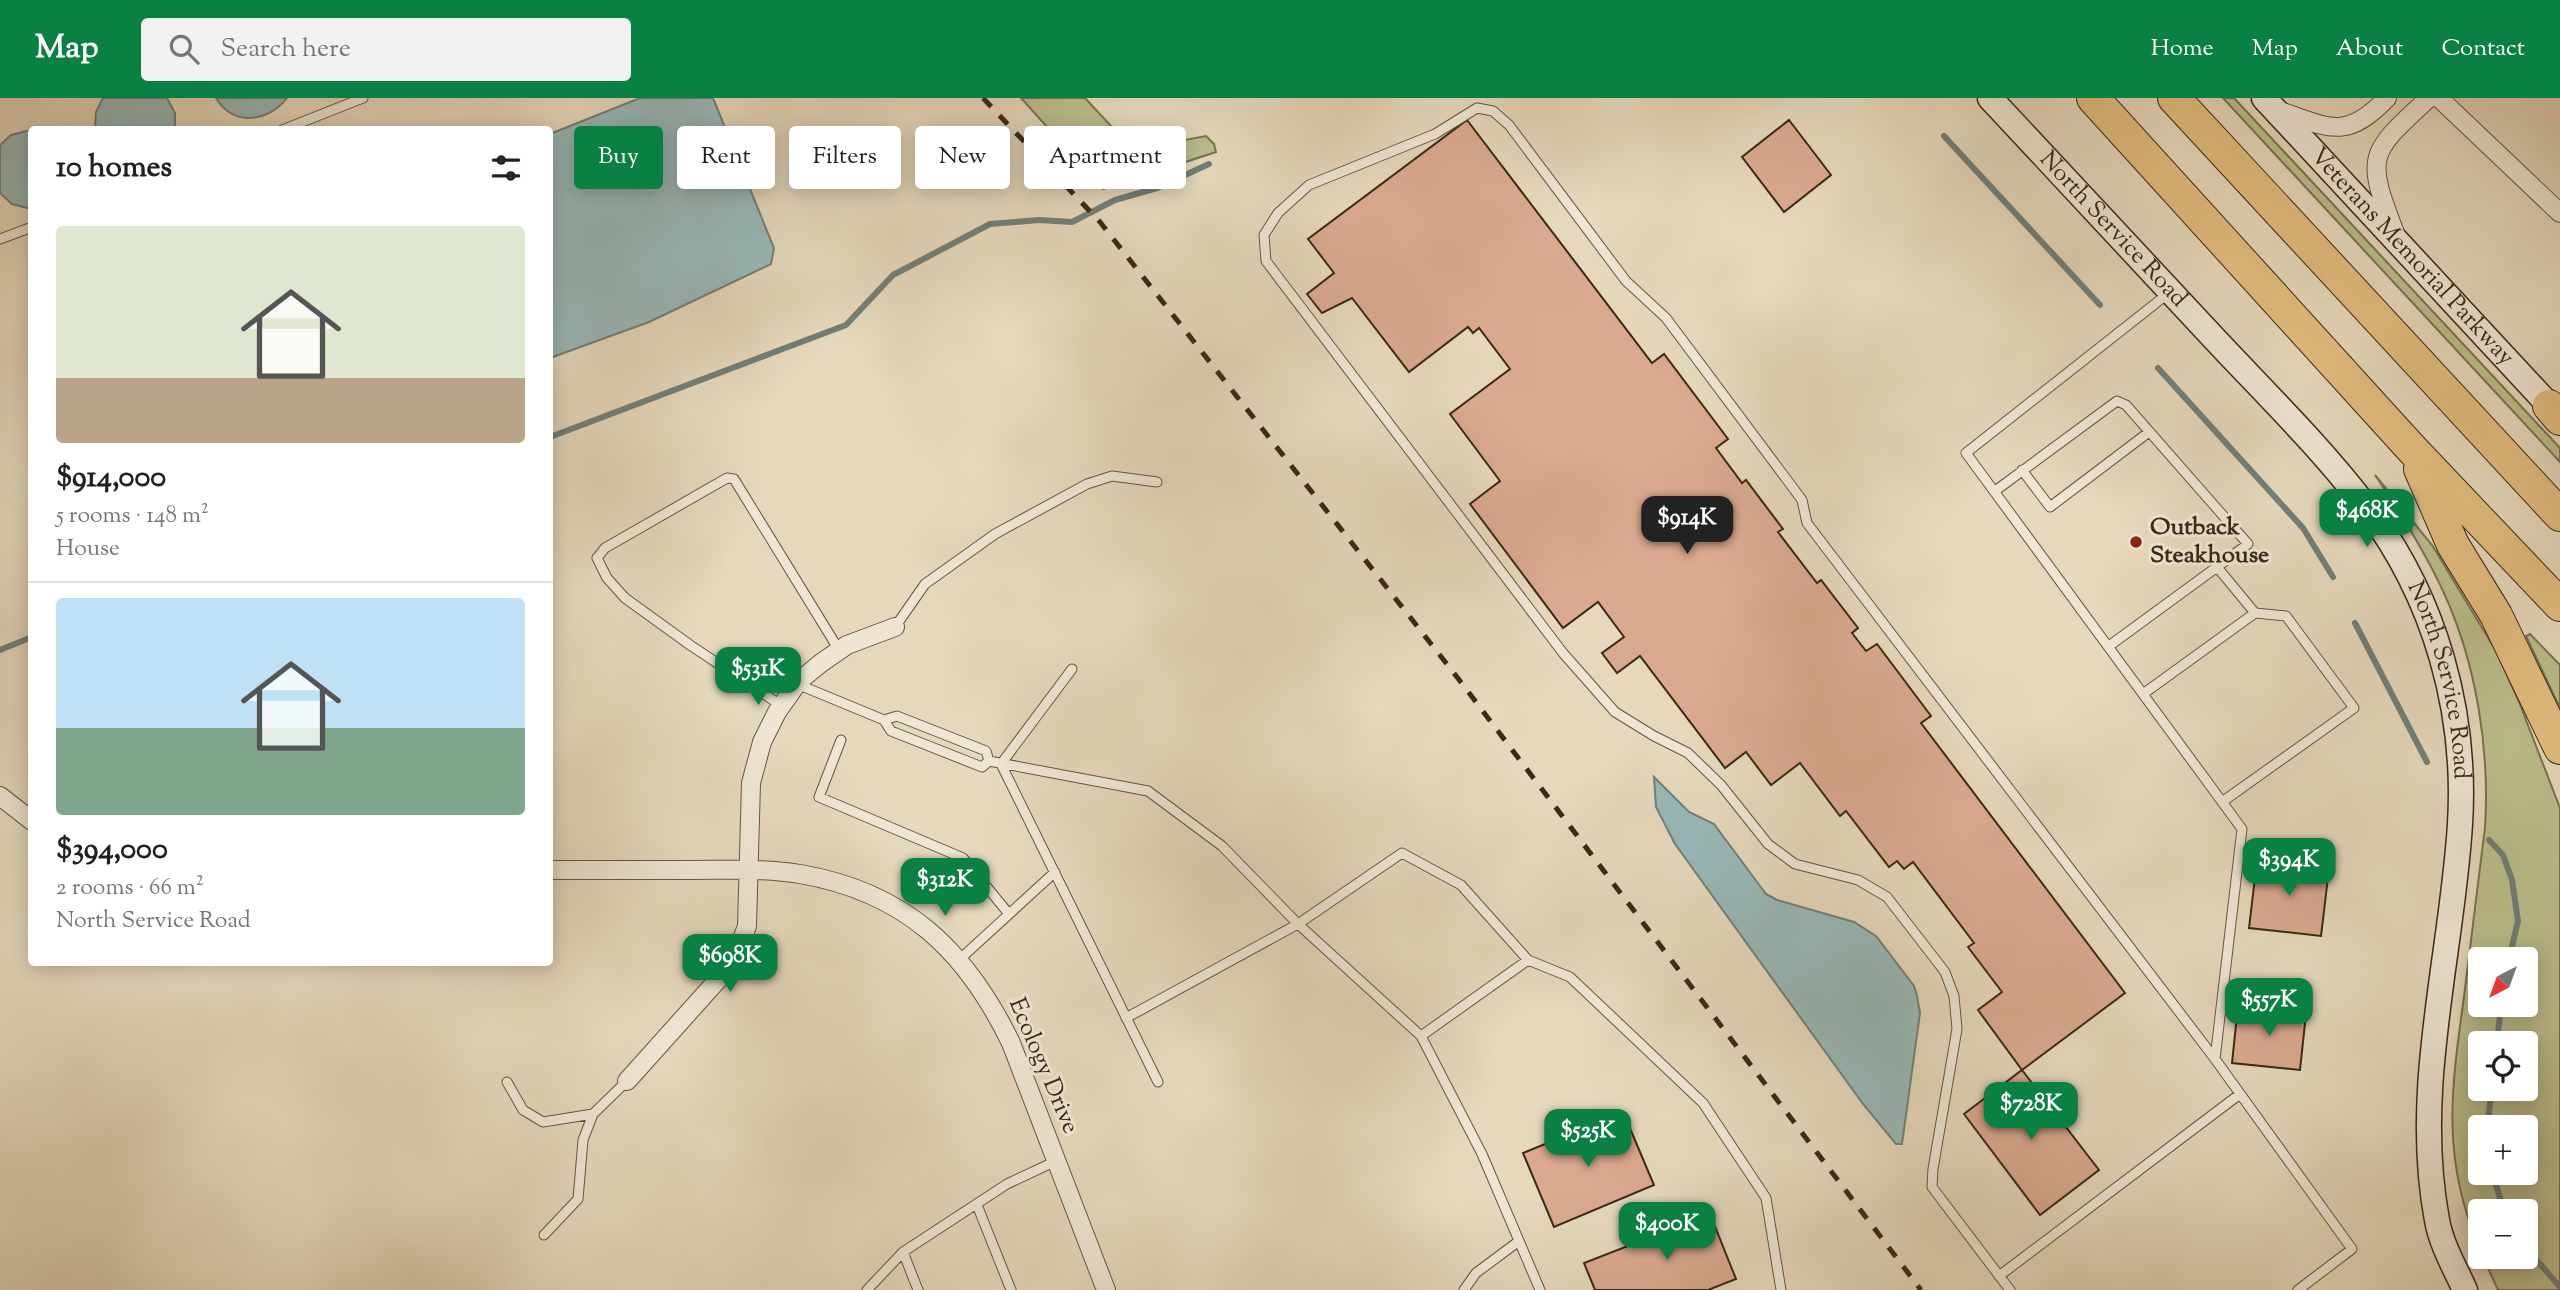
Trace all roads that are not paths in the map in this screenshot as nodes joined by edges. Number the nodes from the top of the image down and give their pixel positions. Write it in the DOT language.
graph roads {
  1 [pos="363,98"];
  2 [pos="1990,98"];
  3 [pos="2093,98"];
  4 [pos="2174,98"];
  5 [pos="2387,98"];
  6 [pos="2429,98"];
  7 [pos="2439,98"];
  8 [pos="2268,103"];
  9 [pos="292,126"];
  10 [pos="2560,214"];
  11 [pos="28,228"];
  12 [pos="0,239"];
  13 [pos="2398,243"];
  14 [pos="2170,292"];
  15 [pos="2557,414"];
  16 [pos="2149,432"];
  17 [pos="2411,448"];
  18 [pos="2021,470"];
  19 [pos="1157,482"];
  20 [pos="1995,491"];
  21 [pos="2560,515"];
  22 [pos="2217,567"];
  23 [pos="2560,605"];
  24 [pos="2255,613"];
  25 [pos="895,627"];
  26 [pos="2109,646"];
  27 [pos="839,650"];
  28 [pos="1072,668"];
  29 [pos="797,684"];
  30 [pos="2143,694"];
  31 [pos="782,706"];
  32 [pos="884,720"];
  33 [pos="841,740"];
  34 [pos="2560,748"];
  35 [pos="989,761"];
  36 [pos="1001,764"];
  37 [pos="0,796"];
  38 [pos="2222,802"];
  39 [pos="28,818"];
  40 [pos="553,870"];
  41 [pos="750,870"];
  42 [pos="1055,872"];
  43 [pos="1009,914"];
  44 [pos="1298,924"];
  45 [pos="959,960"];
  46 [pos="1528,960"];
  47 [pos="1126,1018"];
  48 [pos="1421,1035"];
  49 [pos="2215,1059"];
  50 [pos="627,1081"];
  51 [pos="507,1082"];
  52 [pos="1158,1082"];
  53 [pos="2240,1094"];
  54 [pos="593,1114"];
  55 [pos="1056,1161"];
  56 [pos="977,1205"];
  57 [pos="544,1235"];
  58 [pos="1519,1241"];
  59 [pos="903,1252"];
  60 [pos="1999,1276"];
  61 [pos="867,1290"];
  62 [pos="918,1290"];
  63 [pos="1011,1290"];
  64 [pos="1107,1290"];
  65 [pos="1464,1290"];
  66 [pos="1540,1290"];
  67 [pos="1781,1290"];
  68 [pos="2010,1290"];
  69 [pos="2298,1290"];
  70 [pos="2465,1290"];
  1 -- 9 [label="lane"];
  2 -- 14 [label="street, North Service Road"];
  3 -- 17 [label="highway"];
  4 -- 21 [label="highway"];
  5 -- 8 [label="street"];
  6 -- 13 [label="street"];
  7 -- 10 [label="street"];
  8 -- 13 [label="street, Veterans Memorial Parkway"];
  11 -- 12 [label="lane"];
  13 -- 15 [label="street, Veterans Memorial Parkway"];
  14 -- 20 [label="lane"];
  14 -- 70 [label="street, North Service Road"];
  16 -- 18 [label="lane"];
  16 -- 18 [label="lane"];
  16 -- 22 [label="lane"];
  17 -- 23 [label="highway"];
  17 -- 34 [label="highway"];
  18 -- 20 [label="lane"];
  19 -- 25 [label="lane"];
  20 -- 26 [label="lane"];
  22 -- 24 [label="lane"];
  22 -- 26 [label="lane"];
  24 -- 30 [label="lane"];
  24 -- 38 [label="lane"];
  25 -- 27 [label="street"];
  26 -- 30 [label="lane"];
  27 -- 29 [label="street"];
  27 -- 31 [label="lane"];
  28 -- 36 [label="lane"];
  29 -- 31 [label="street"];
  29 -- 32 [label="lane"];
  30 -- 38 [label="lane"];
  31 -- 41 [label="street"];
  32 -- 35 [label="lane"];
  32 -- 35 [label="lane"];
  33 -- 43 [label="lane"];
  35 -- 36 [label="lane"];
  36 -- 42 [label="lane"];
  36 -- 44 [label="lane"];
  37 -- 39 [label="street"];
  38 -- 49 [label="lane"];
  40 -- 41 [label="street, Ecology Drive"];
  41 -- 45 [label="street, Ecology Drive"];
  41 -- 50 [label="street"];
  42 -- 43 [label="lane"];
  42 -- 47 [label="lane"];
  43 -- 45 [label="lane"];
  44 -- 46 [label="lane"];
  44 -- 47 [label="lane"];
  44 -- 48 [label="lane"];
  45 -- 55 [label="street, Ecology Drive"];
  46 -- 48 [label="lane"];
  46 -- 67 [label="lane"];
  47 -- 52 [label="lane"];
  48 -- 58 [label="lane"];
  49 -- 53 [label="lane"];
  49 -- 60 [label="lane"];
  50 -- 54 [label="lane"];
  51 -- 54 [label="lane"];
  53 -- 60 [label="lane"];
  53 -- 69 [label="lane"];
  54 -- 57 [label="lane"];
  55 -- 56 [label="lane"];
  55 -- 64 [label="street, Ecology Drive"];
  56 -- 59 [label="lane"];
  56 -- 63 [label="lane"];
  58 -- 65 [label="lane"];
  58 -- 66 [label="lane"];
  59 -- 61 [label="lane"];
  59 -- 62 [label="lane"];
  60 -- 68 [label="lane"];
}
